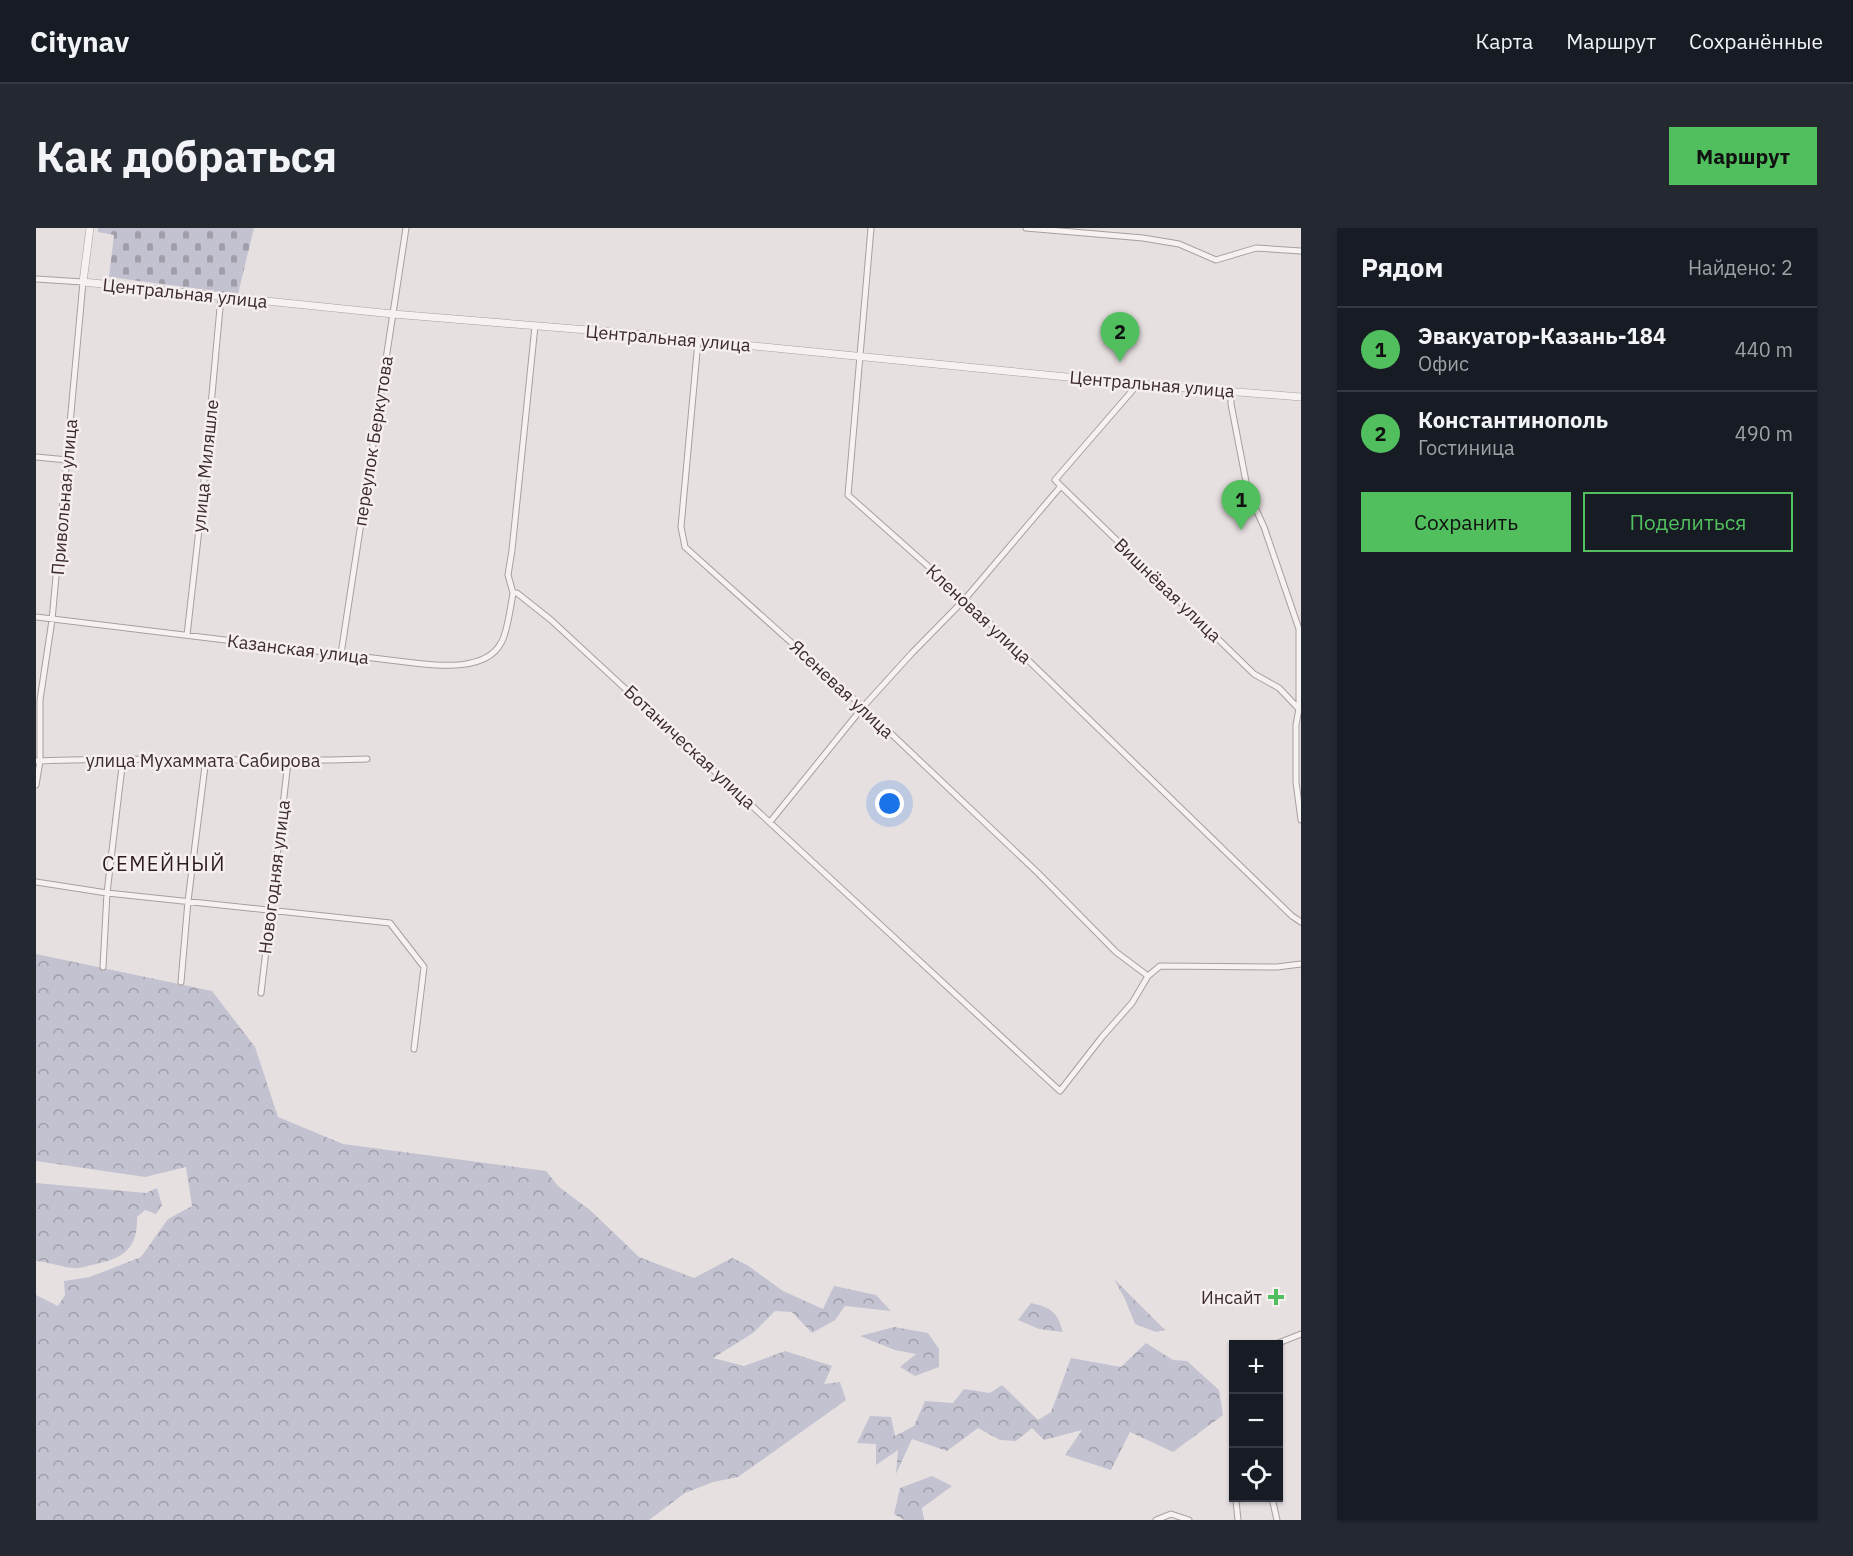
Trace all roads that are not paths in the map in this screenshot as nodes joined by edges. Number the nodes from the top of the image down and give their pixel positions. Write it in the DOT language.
graph roads {
  1 [pos="90,228"];
  2 [pos="406,228"];
  3 [pos="871,228"];
  4 [pos="1026,228"];
  5 [pos="1301,251"];
  6 [pos="36,279"];
  7 [pos="83,282"];
  8 [pos="221,297"];
  9 [pos="393,314"];
  10 [pos="535,326"];
  11 [pos="698,341"];
  12 [pos="858,356"];
  13 [pos="1138,384"];
  14 [pos="1232,391"];
  15 [pos="1301,397"];
  16 [pos="36,457"];
  17 [pos="68,459"];
  18 [pos="1061,486"];
  19 [pos="513,593"];
  20 [pos="964,599"];
  21 [pos="36,617"];
  22 [pos="52,620"];
  23 [pos="187,635"];
  24 [pos="341,654"];
  25 [pos="863,707"];
  26 [pos="1299,709"];
  27 [pos="123,758"];
  28 [pos="206,759"];
  29 [pos="367,759"];
  30 [pos="38,761"];
  31 [pos="288,762"];
  32 [pos="36,785"];
  33 [pos="1301,820"];
  34 [pos="770,822"];
  35 [pos="36,882"];
  36 [pos="107,893"];
  37 [pos="188,901"];
  38 [pos="270,910"];
  39 [pos="1301,922"];
  40 [pos="1301,964"];
  41 [pos="103,966"];
  42 [pos="1148,976"];
  43 [pos="182,982"];
  44 [pos="261,993"];
  45 [pos="414,1049"];
  46 [pos="1301,1334"];
  47 [pos="1283,1341"];
  48 [pos="1236,1502"];
  49 [pos="1273,1502"];
  50 [pos="1156,1520"];
  51 [pos="1189,1520"];
  52 [pos="1238,1520"];
  53 [pos="1277,1520"];
  1 -- 7 [label="street, Привольная улица"];
  2 -- 9 [label="street, переулок Беркутова"];
  3 -- 12 [label="street, Кленовая улица"];
  4 -- 5 [label="street"];
  6 -- 7 [label="street, Центральная улица"];
  7 -- 8 [label="street, Центральная улица"];
  7 -- 17 [label="street, Привольная улица"];
  8 -- 9 [label="street, Центральная улица"];
  8 -- 23 [label="street, улица Миляшле"];
  9 -- 10 [label="street, Центральная улица"];
  9 -- 24 [label="street, переулок Беркутова"];
  10 -- 11 [label="street, Центральная улица"];
  10 -- 19 [label="street"];
  11 -- 12 [label="street, Центральная улица"];
  11 -- 25 [label="street, Ясеневая улица"];
  12 -- 13 [label="street, Центральная улица"];
  12 -- 20 [label="street, Кленовая улица"];
  13 -- 14 [label="street, Центральная улица"];
  13 -- 18 [label="street"];
  14 -- 15 [label="street, Центральная улица"];
  14 -- 26 [label="street"];
  16 -- 17 [label="street"];
  17 -- 22 [label="street, Привольная улица"];
  18 -- 20 [label="street"];
  18 -- 26 [label="street, Вишнёвая улица"];
  19 -- 24 [label="street, Казанская улица"];
  19 -- 34 [label="street, Ботаническая улица"];
  20 -- 25 [label="street"];
  20 -- 39 [label="street, Кленовая улица"];
  21 -- 22 [label="street, Казанская улица"];
  22 -- 23 [label="street, Казанская улица"];
  22 -- 30 [label="street, Привольная улица"];
  23 -- 24 [label="street, Казанская улица"];
  25 -- 34 [label="street"];
  25 -- 42 [label="street, Ясеневая улица"];
  26 -- 33 [label="street"];
  27 -- 28 [label="street, улица Мухаммата Сабирова"];
  27 -- 30 [label="street, улица Мухаммата Сабирова"];
  27 -- 36 [label="street"];
  28 -- 31 [label="street, улица Мухаммата Сабирова"];
  28 -- 37 [label="street"];
  29 -- 31 [label="street, улица Мухаммата Сабирова"];
  30 -- 32 [label="street, Привольная улица"];
  31 -- 38 [label="street, Новогодняя улица"];
  34 -- 42 [label="street, Ботаническая улица"];
  35 -- 36 [label="street"];
  36 -- 37 [label="street"];
  36 -- 41 [label="street"];
  37 -- 38 [label="street"];
  37 -- 43 [label="street"];
  38 -- 44 [label="street, Новогодняя улица"];
  38 -- 45 [label="street"];
  40 -- 42 [label="street"];
  46 -- 47 [label="street"];
  48 -- 52 [label="street"];
  49 -- 53 [label="street"];
  50 -- 51 [label="street"];
}
